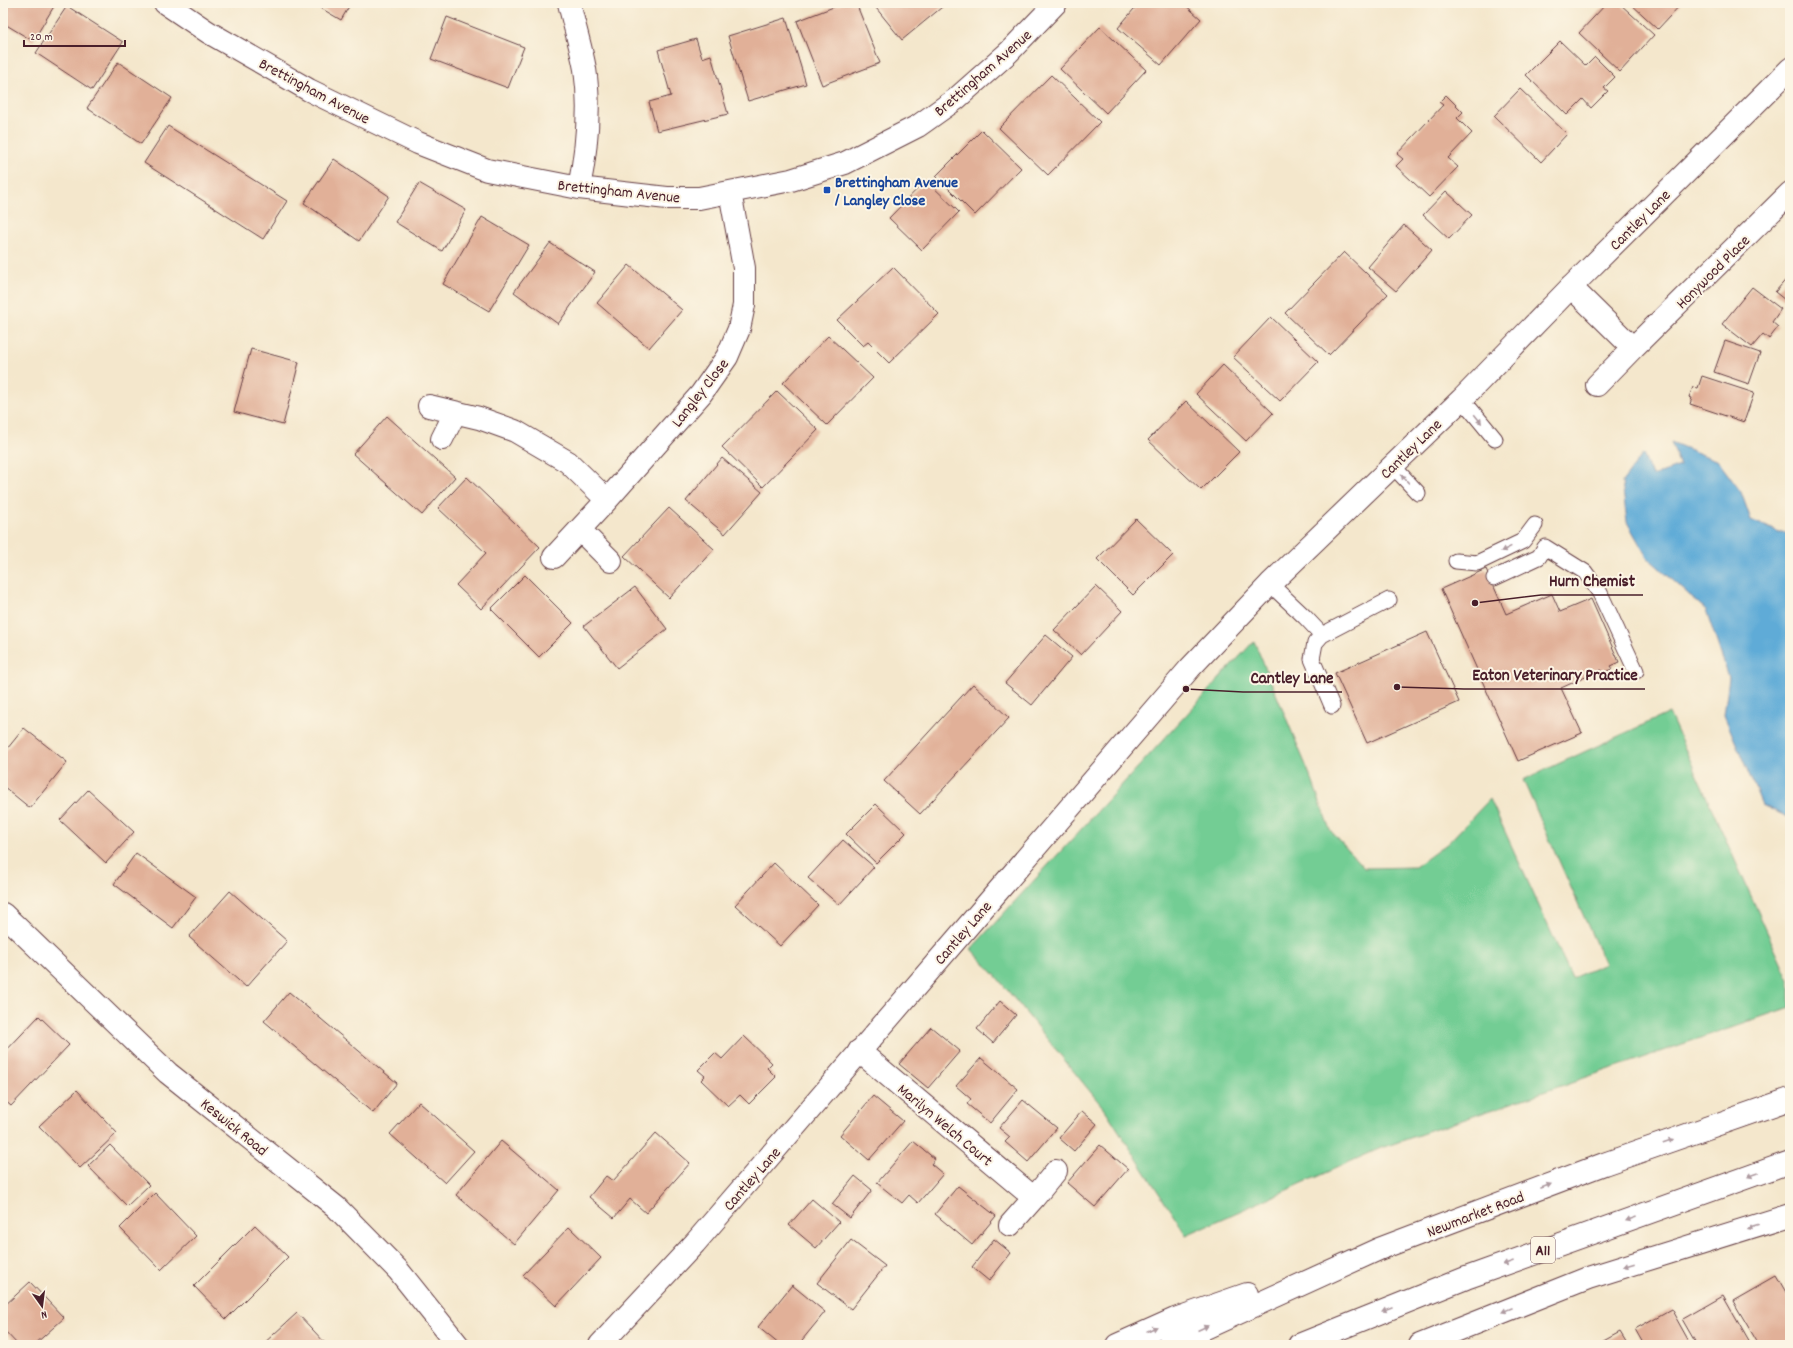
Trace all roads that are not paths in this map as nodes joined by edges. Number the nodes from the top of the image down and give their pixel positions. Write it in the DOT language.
graph roads {
  1 [pos="165,3"];
  2 [pos="569,3"];
  3 [pos="1056,3"];
  4 [pos="1790,69"];
  5 [pos="579,188"];
  6 [pos="730,192"];
  7 [pos="1790,193"];
  8 [pos="1571,287"];
  9 [pos="1633,348"];
  10 [pos="1597,385"];
  11 [pos="1462,399"];
  12 [pos="429,406"];
  13 [pos="455,413"];
  14 [pos="442,438"];
  15 [pos="1495,439"];
  16 [pos="1392,465"];
  17 [pos="1418,493"];
  18 [pos="607,500"];
  19 [pos="1535,525"];
  20 [pos="580,530"];
  21 [pos="554,557"];
  22 [pos="611,561"];
  23 [pos="1456,561"];
  24 [pos="1494,578"];
  25 [pos="1270,584"];
  26 [pos="1389,600"];
  27 [pos="1322,635"];
  28 [pos="1636,672"];
  29 [pos="1332,706"];
  30 [pos="3,914"];
  31 [pos="859,1051"];
  32 [pos="1790,1099"];
  33 [pos="1790,1162"];
  34 [pos="1056,1171"];
  35 [pos="1034,1198"];
  36 [pos="1790,1215"];
  37 [pos="1010,1225"];
  38 [pos="1379,1249"];
  39 [pos="458,1345"];
  40 [pos="600,1345"];
  41 [pos="1117,1345"];
  42 [pos="1168,1345"];
  43 [pos="1299,1345"];
  44 [pos="1420,1345"];
  1 -- 5 [label="main road, Brettingham Avenue"];
  2 -- 5 [label="main road"];
  3 -- 6 [label="main road, Brettingham Avenue"];
  4 -- 8 [label="main road, Cantley Lane"];
  5 -- 6 [label="main road, Brettingham Avenue"];
  6 -- 18 [label="main road, Langley Close"];
  7 -- 9 [label="main road, Honywood Place"];
  8 -- 9 [label="main road"];
  8 -- 11 [label="main road, Cantley Lane"];
  9 -- 10 [label="main road, Honywood Place"];
  11 -- 15 [label="lane, one-way"];
  11 -- 16 [label="main road, Cantley Lane"];
  12 -- 13 [label="main road"];
  13 -- 14 [label="main road"];
  13 -- 18 [label="main road"];
  17 -- 16 [label="lane, one-way"];
  16 -- 25 [label="main road, Cantley Lane"];
  18 -- 20 [label="main road, Langley Close"];
  19 -- 23 [label="lane, one-way"];
  20 -- 21 [label="main road, Langley Close"];
  20 -- 22 [label="main road"];
  24 -- 28 [label="lane"];
  25 -- 27 [label="lane"];
  25 -- 31 [label="main road, Cantley Lane"];
  26 -- 27 [label="lane"];
  27 -- 29 [label="lane"];
  30 -- 39 [label="main road, Keswick Road"];
  31 -- 35 [label="main road, Marilyn Welch Court"];
  31 -- 40 [label="main road, Cantley Lane"];
  38 -- 32 [label="main road, Newmarket Road, one-way"];
  33 -- 43 [label="main road, A11, one-way"];
  34 -- 35 [label="main road"];
  35 -- 37 [label="main road"];
  36 -- 44 [label="main road, one-way"];
  41 -- 38 [label="main road, one-way"];
  42 -- 38 [label="main road, Newmarket Road, one-way"];
}
